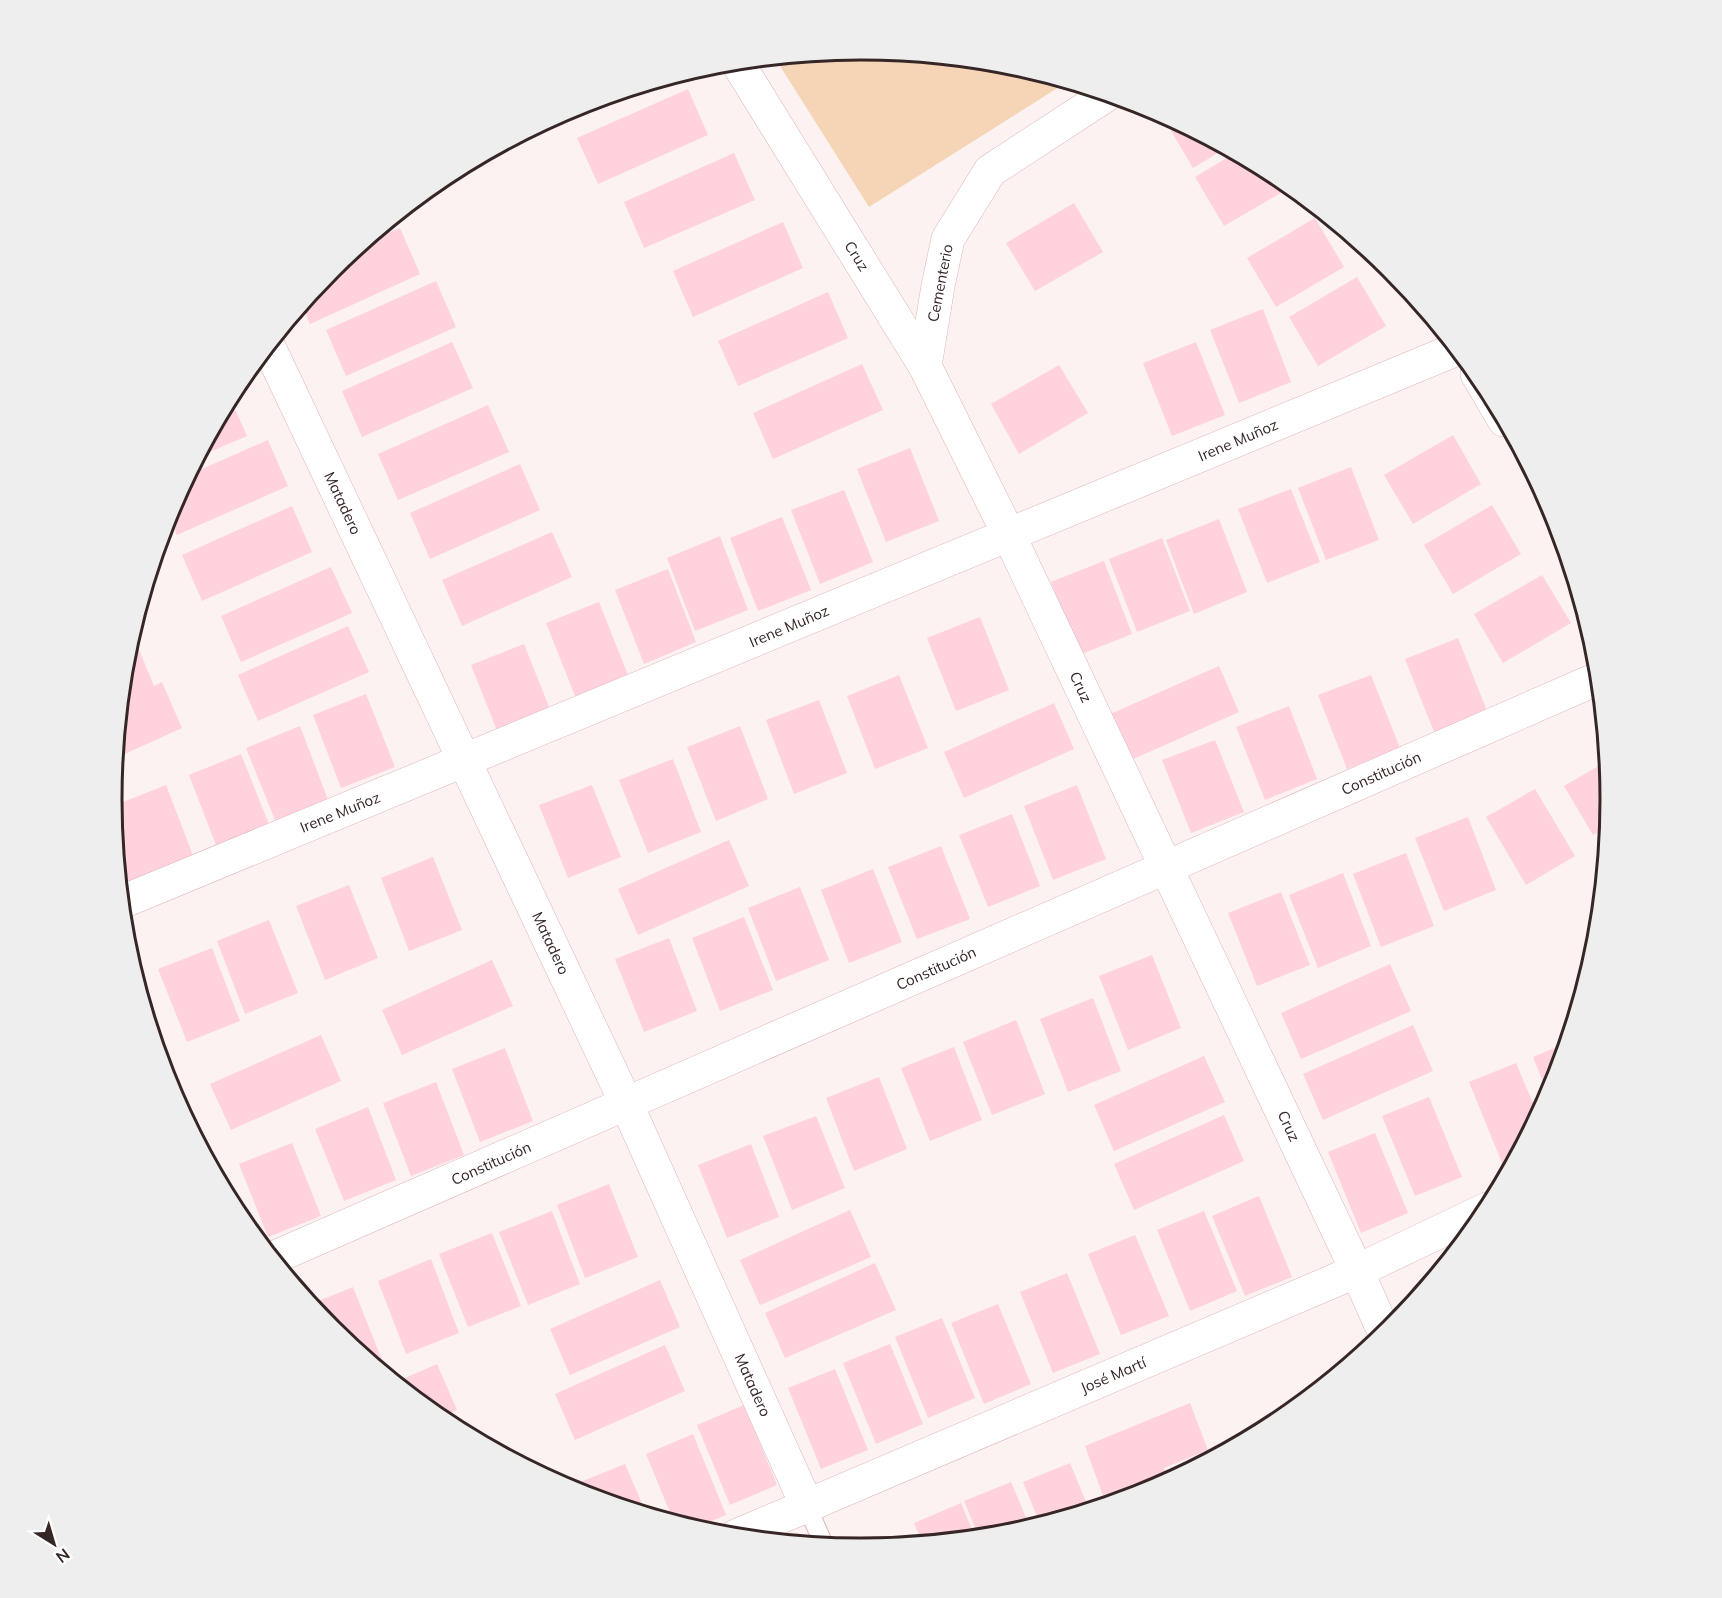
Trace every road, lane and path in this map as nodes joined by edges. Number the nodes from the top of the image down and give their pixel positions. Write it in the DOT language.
graph roads {
  1 [pos="742,70"];
  2 [pos="1100,99"];
  3 [pos="1449,352"];
  4 [pos="272,353"];
  5 [pos="926,366"];
  6 [pos="1010,535"];
  7 [pos="1590,682"];
  8 [pos="465,761"];
  9 [pos="1166,867"];
  10 [pos="129,899"];
  11 [pos="626,1103"];
  12 [pos="1470,1217"];
  13 [pos="280,1255"];
  14 [pos="1357,1271"];
  15 [pos="1381,1325"];
  16 [pos="807,1506"];
  17 [pos="751,1530"];
  18 [pos="820,1536"];
  1 -- 5 [label="street, Cruz"];
  2 -- 5 [label="street, Cementerio"];
  3 -- 6 [label="street, Irene Muñoz"];
  4 -- 8 [label="street, Matadero"];
  5 -- 6 [label="street, Cruz"];
  6 -- 8 [label="street, Irene Muñoz"];
  6 -- 9 [label="street, Cruz"];
  7 -- 9 [label="street, Constitución"];
  8 -- 10 [label="street, Irene Muñoz"];
  8 -- 11 [label="street, Matadero"];
  9 -- 11 [label="street, Constitución"];
  9 -- 14 [label="street, Cruz"];
  11 -- 13 [label="street, Constitución"];
  11 -- 16 [label="street, Matadero"];
  12 -- 14 [label="street, José Martí"];
  14 -- 15 [label="street, Cruz"];
  14 -- 16 [label="street, José Martí"];
  16 -- 17 [label="street, José Martí"];
  16 -- 18 [label="lane, Matadero"];
}
